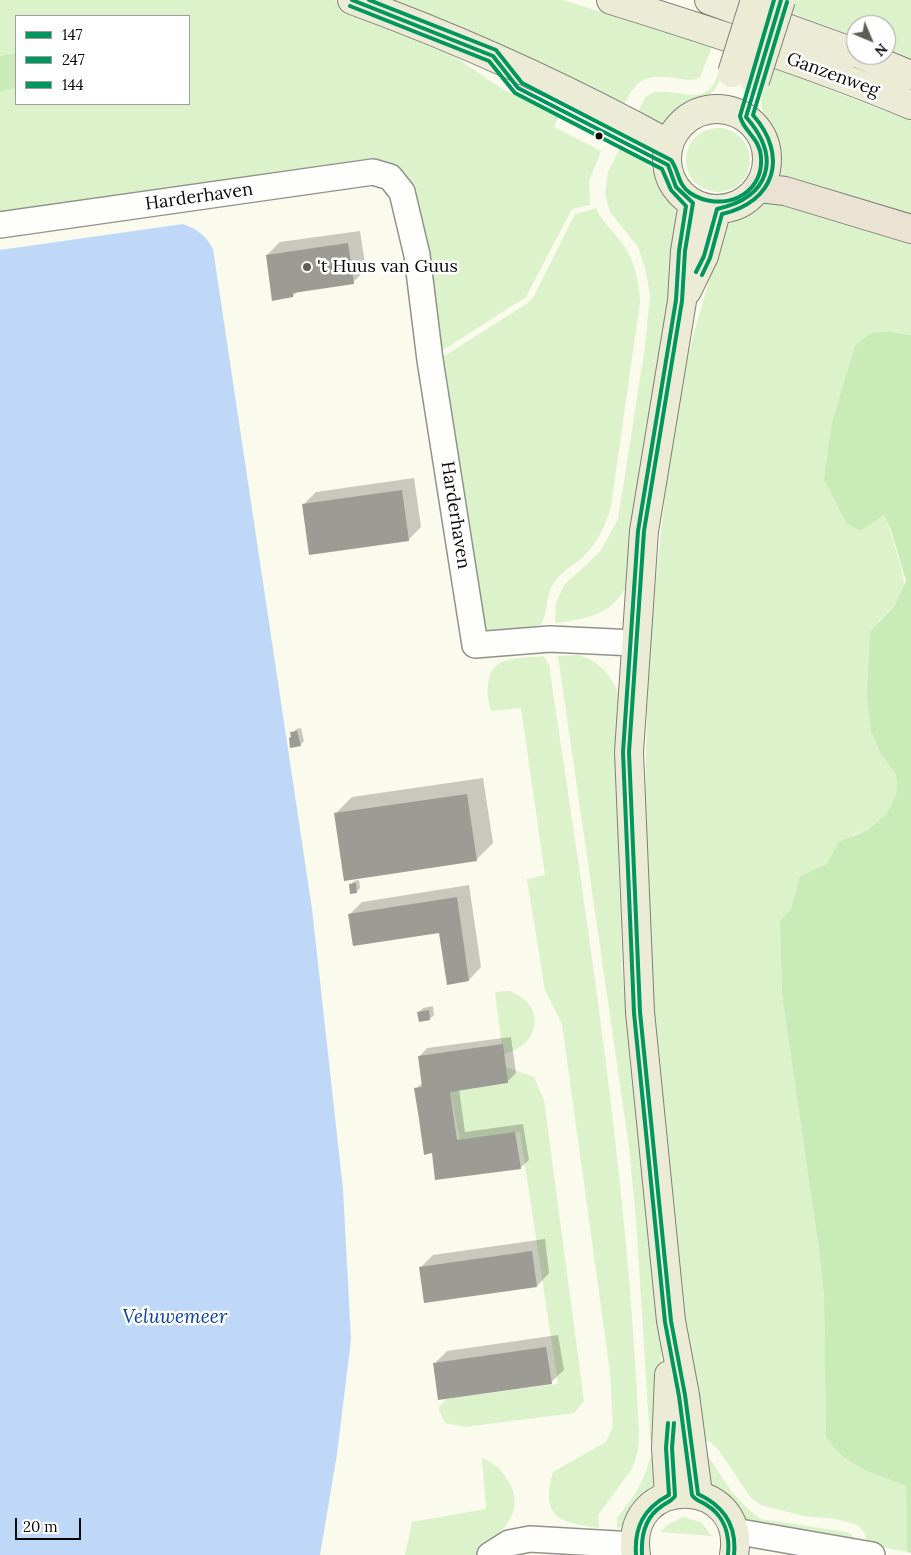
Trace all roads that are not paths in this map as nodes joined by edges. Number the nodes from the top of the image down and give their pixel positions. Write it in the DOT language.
graph roads {
  1 [pos="352,0"];
  2 [pos="611,0"];
  3 [pos="709,0"];
  4 [pos="755,0"];
  5 [pos="781,0"];
  6 [pos="846,49"];
  7 [pos="885,65"];
  8 [pos="911,76"];
  9 [pos="743,77"];
  10 [pos="911,105"];
  11 [pos="719,108"];
  12 [pos="746,117"];
  13 [pos="669,144"];
  14 [pos="759,188"];
  15 [pos="705,206"];
  16 [pos="0,225"];
  17 [pos="911,229"];
  18 [pos="635,643"];
  19 [pos="670,1321"];
  20 [pos="698,1494"];
  21 [pos="669,1495"];
  22 [pos="734,1543"];
  23 [pos="635,1550"];
  24 [pos="858,1554"];
  25 [pos="490,1555"];
  1 -- 13 [label="main road"];
  2 -- 10 [label="main road, Ganzenweg"];
  3 -- 6 [label="main road, Ganzenweg"];
  4 -- 9 [label="main road, bridge"];
  5 -- 9 [label="main road, bridge"];
  7 -- 8 [label="main road, Ganzenweg"];
  9 -- 11 [label="main road"];
  9 -- 12 [label="main road"];
  11 -- 12 [label="main road"];
  11 -- 13 [label="main road"];
  12 -- 14 [label="main road"];
  13 -- 15 [label="main road"];
  14 -- 15 [label="main road"];
  14 -- 17 [label="highway"];
  15 -- 18 [label="main road"];
  16 -- 18 [label="street, Harderhaven"];
  18 -- 19 [label="main road"];
  19 -- 20 [label="main road"];
  19 -- 21 [label="main road"];
  20 -- 21 [label="main road"];
  20 -- 22 [label="main road"];
  21 -- 23 [label="main road"];
  22 -- 24 [label="street"];
  23 -- 25 [label="street"];
}
